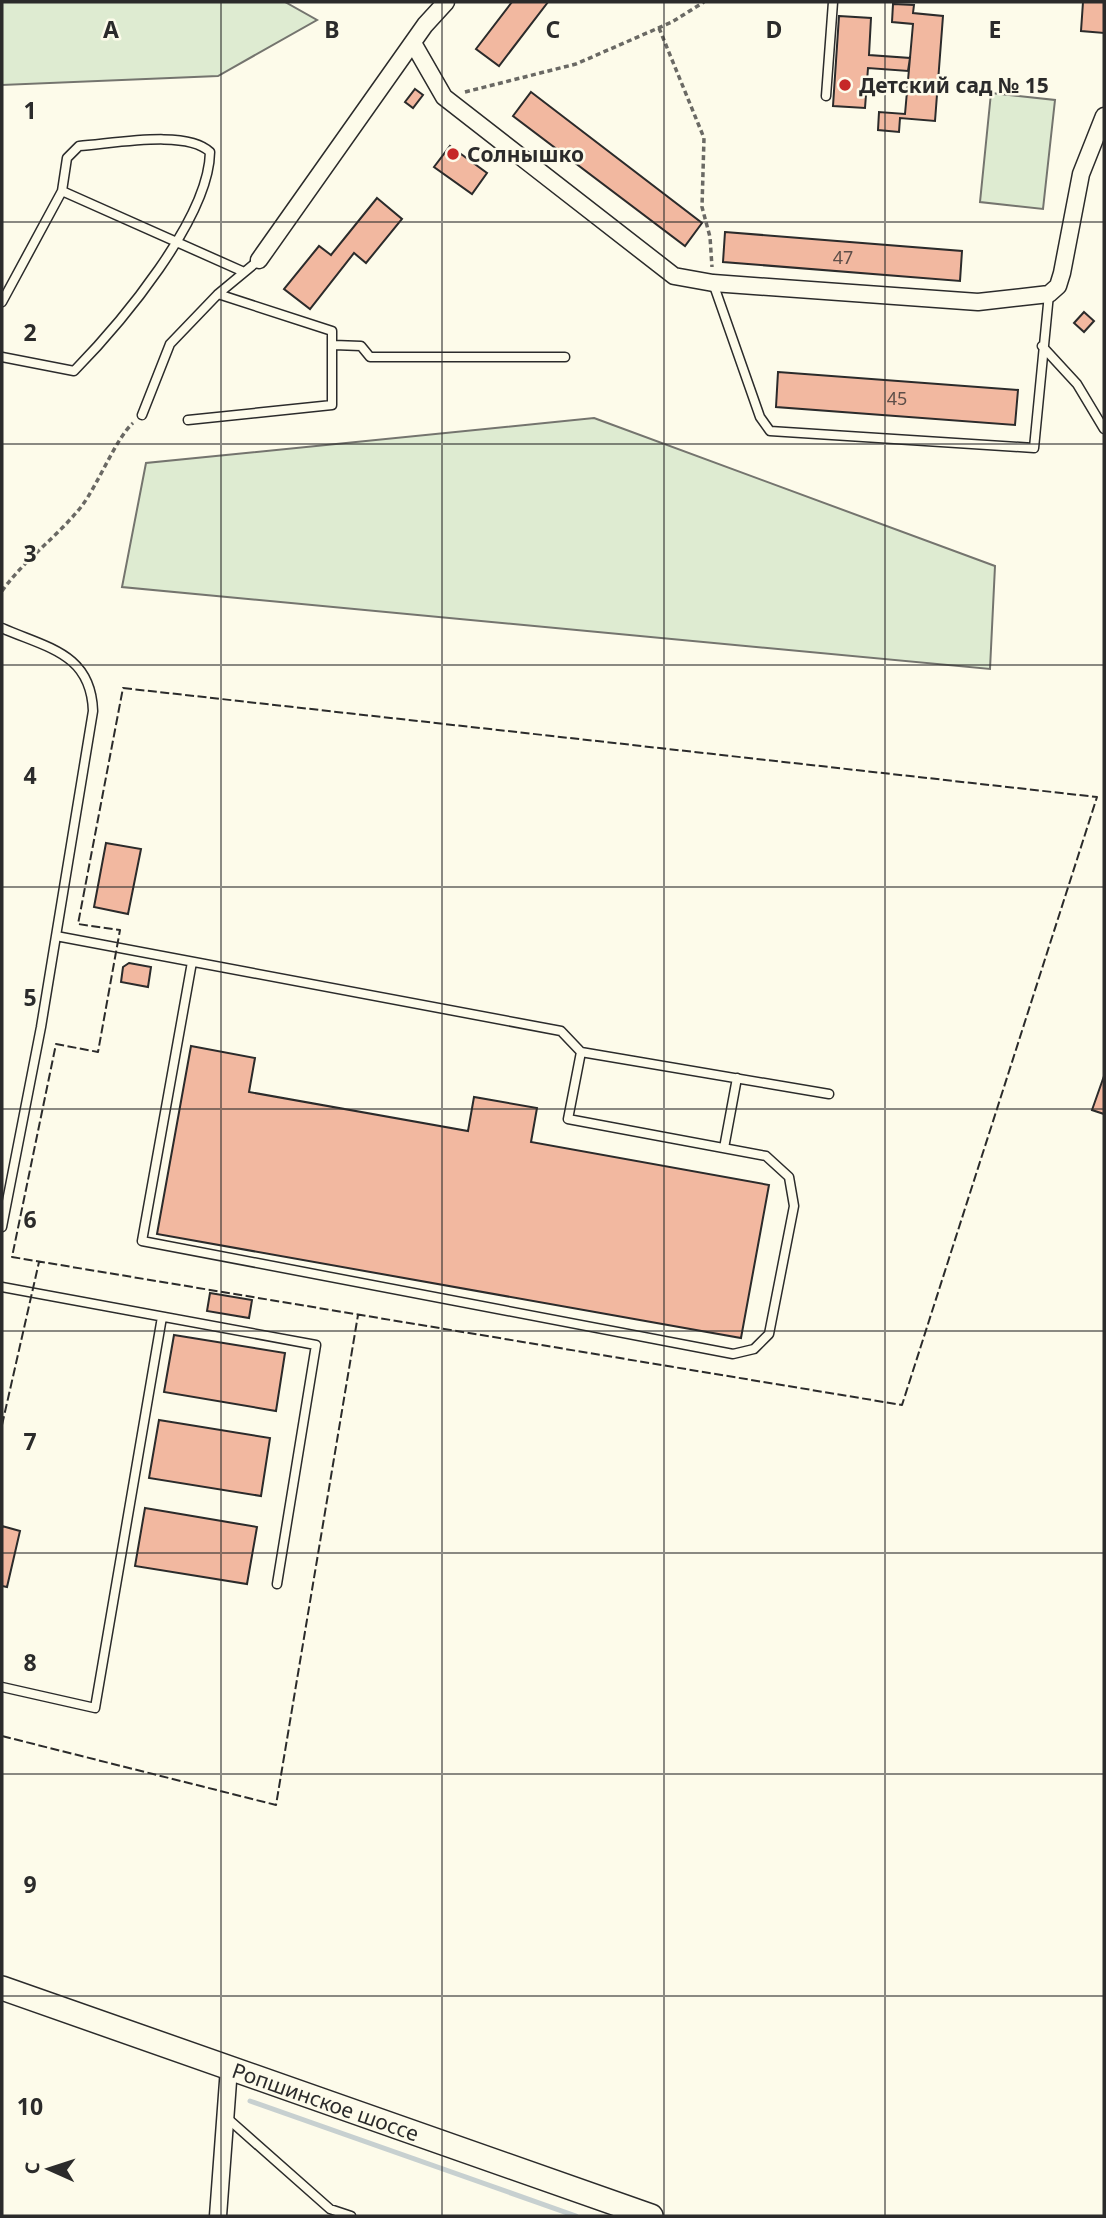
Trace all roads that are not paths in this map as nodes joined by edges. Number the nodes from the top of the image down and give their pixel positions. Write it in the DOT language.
graph roads {
  1 [pos="446,2"];
  2 [pos="833,2"];
  3 [pos="413,43"];
  4 [pos="826,96"];
  5 [pos="1102,125"];
  6 [pos="62,191"];
  7 [pos="176,243"];
  8 [pos="259,260"];
  9 [pos="244,272"];
  10 [pos="713,283"];
  11 [pos="218,294"];
  12 [pos="1049,294"];
  13 [pos="2,302"];
  14 [pos="334,345"];
  15 [pos="1042,346"];
  16 [pos="2,357"];
  17 [pos="565,357"];
  18 [pos="142,415"];
  19 [pos="188,420"];
  20 [pos="1104,429"];
  21 [pos="2,628"];
  22 [pos="56,936"];
  23 [pos="192,962"];
  24 [pos="581,1052"];
  25 [pos="737,1078"];
  26 [pos="830,1094"];
  27 [pos="724,1148"];
  28 [pos="2,1227"];
  29 [pos="2,1287"];
  30 [pos="162,1317"];
  31 [pos="277,1584"];
  32 [pos="2,1687"];
  33 [pos="2,1988"];
  34 [pos="229,2068"];
  35 [pos="225,2116"];
  36 [pos="218,2216"];
  37 [pos="351,2216"];
  38 [pos="651,2216"];
  1 -- 3 [label="street"];
  2 -- 4 [label="lane"];
  3 -- 8 [label="street"];
  3 -- 10 [label="street"];
  5 -- 12 [label="street"];
  6 -- 7 [label="lane"];
  6 -- 7 [label="lane"];
  6 -- 13 [label="lane"];
  7 -- 9 [label="lane"];
  7 -- 16 [label="lane"];
  8 -- 9 [label="lane"];
  9 -- 11 [label="lane"];
  10 -- 12 [label="street"];
  10 -- 15 [label="lane"];
  11 -- 14 [label="lane"];
  11 -- 18 [label="lane"];
  12 -- 15 [label="lane"];
  14 -- 17 [label="lane"];
  14 -- 19 [label="lane"];
  15 -- 20 [label="lane"];
  21 -- 22 [label="lane"];
  22 -- 23 [label="lane"];
  22 -- 28 [label="lane"];
  23 -- 24 [label="lane"];
  23 -- 27 [label="lane"];
  24 -- 25 [label="lane"];
  24 -- 27 [label="lane"];
  25 -- 26 [label="lane"];
  25 -- 27 [label="lane"];
  29 -- 30 [label="lane"];
  30 -- 31 [label="lane"];
  30 -- 32 [label="lane"];
  33 -- 34 [label="main road, Ропшинское шоссе"];
  34 -- 35 [label="street"];
  34 -- 38 [label="main road, Ропшинское шоссе"];
  35 -- 36 [label="street"];
  35 -- 37 [label="lane"];
}
